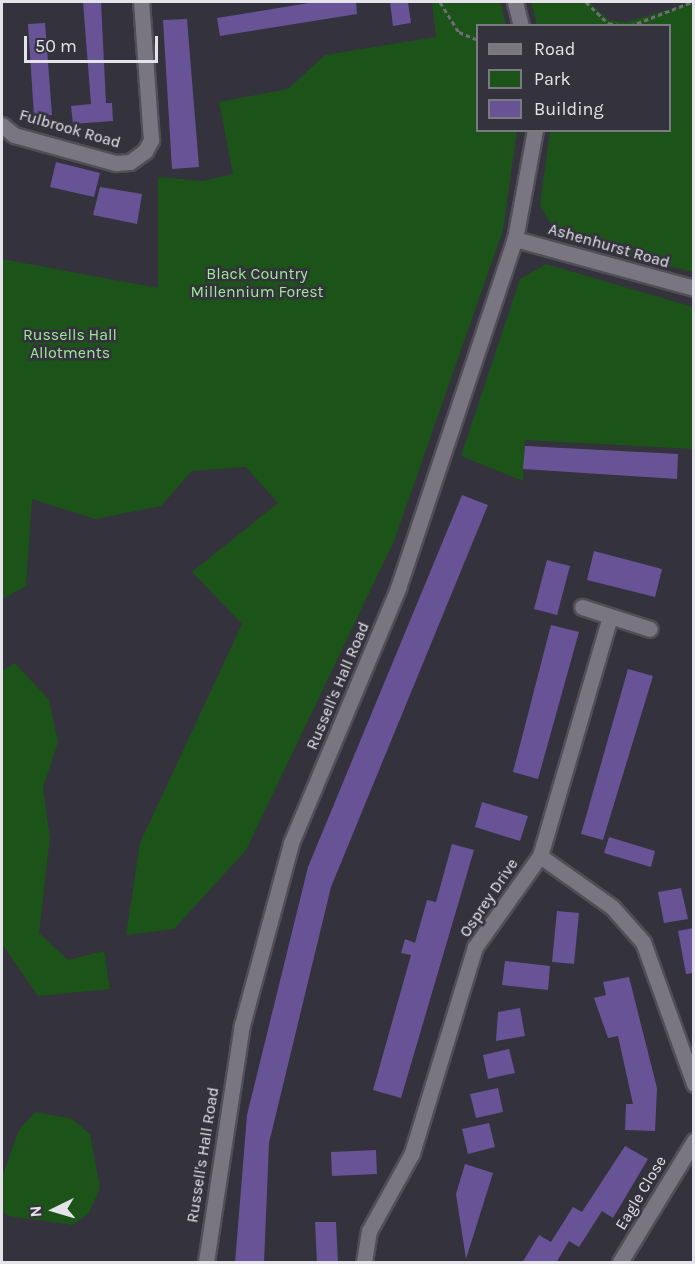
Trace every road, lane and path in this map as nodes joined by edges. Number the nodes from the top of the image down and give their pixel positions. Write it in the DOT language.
graph roads {
  1 [pos="141,2"];
  2 [pos="440,2"];
  3 [pos="515,2"];
  4 [pos="586,2"];
  5 [pos="692,2"];
  6 [pos="520,24"];
  7 [pos="613,24"];
  8 [pos="635,24"];
  9 [pos="476,40"];
  10 [pos="2,125"];
  11 [pos="535,132"];
  12 [pos="515,239"];
  13 [pos="693,288"];
  14 [pos="582,607"];
  15 [pos="610,617"];
  16 [pos="650,629"];
  17 [pos="540,856"];
  18 [pos="693,1084"];
  19 [pos="693,1141"];
  20 [pos="206,1263"];
  21 [pos="364,1263"];
  22 [pos="620,1263"];
  1 -- 10 [label="street, Fulbrook Road"];
  2 -- 9 [label="path"];
  3 -- 6 [label="street"];
  4 -- 7 [label="path"];
  5 -- 8 [label="path"];
  11 -- 12 [label="street, Russell's Hall Road"];
  12 -- 13 [label="street, Ashenhurst Road"];
  12 -- 20 [label="street, Russell's Hall Road"];
  14 -- 15 [label="street"];
  15 -- 16 [label="street"];
  15 -- 17 [label="street, Osprey Drive"];
  17 -- 18 [label="street"];
  17 -- 21 [label="street, Osprey Drive"];
  19 -- 22 [label="street, Eagle Close"];
}
